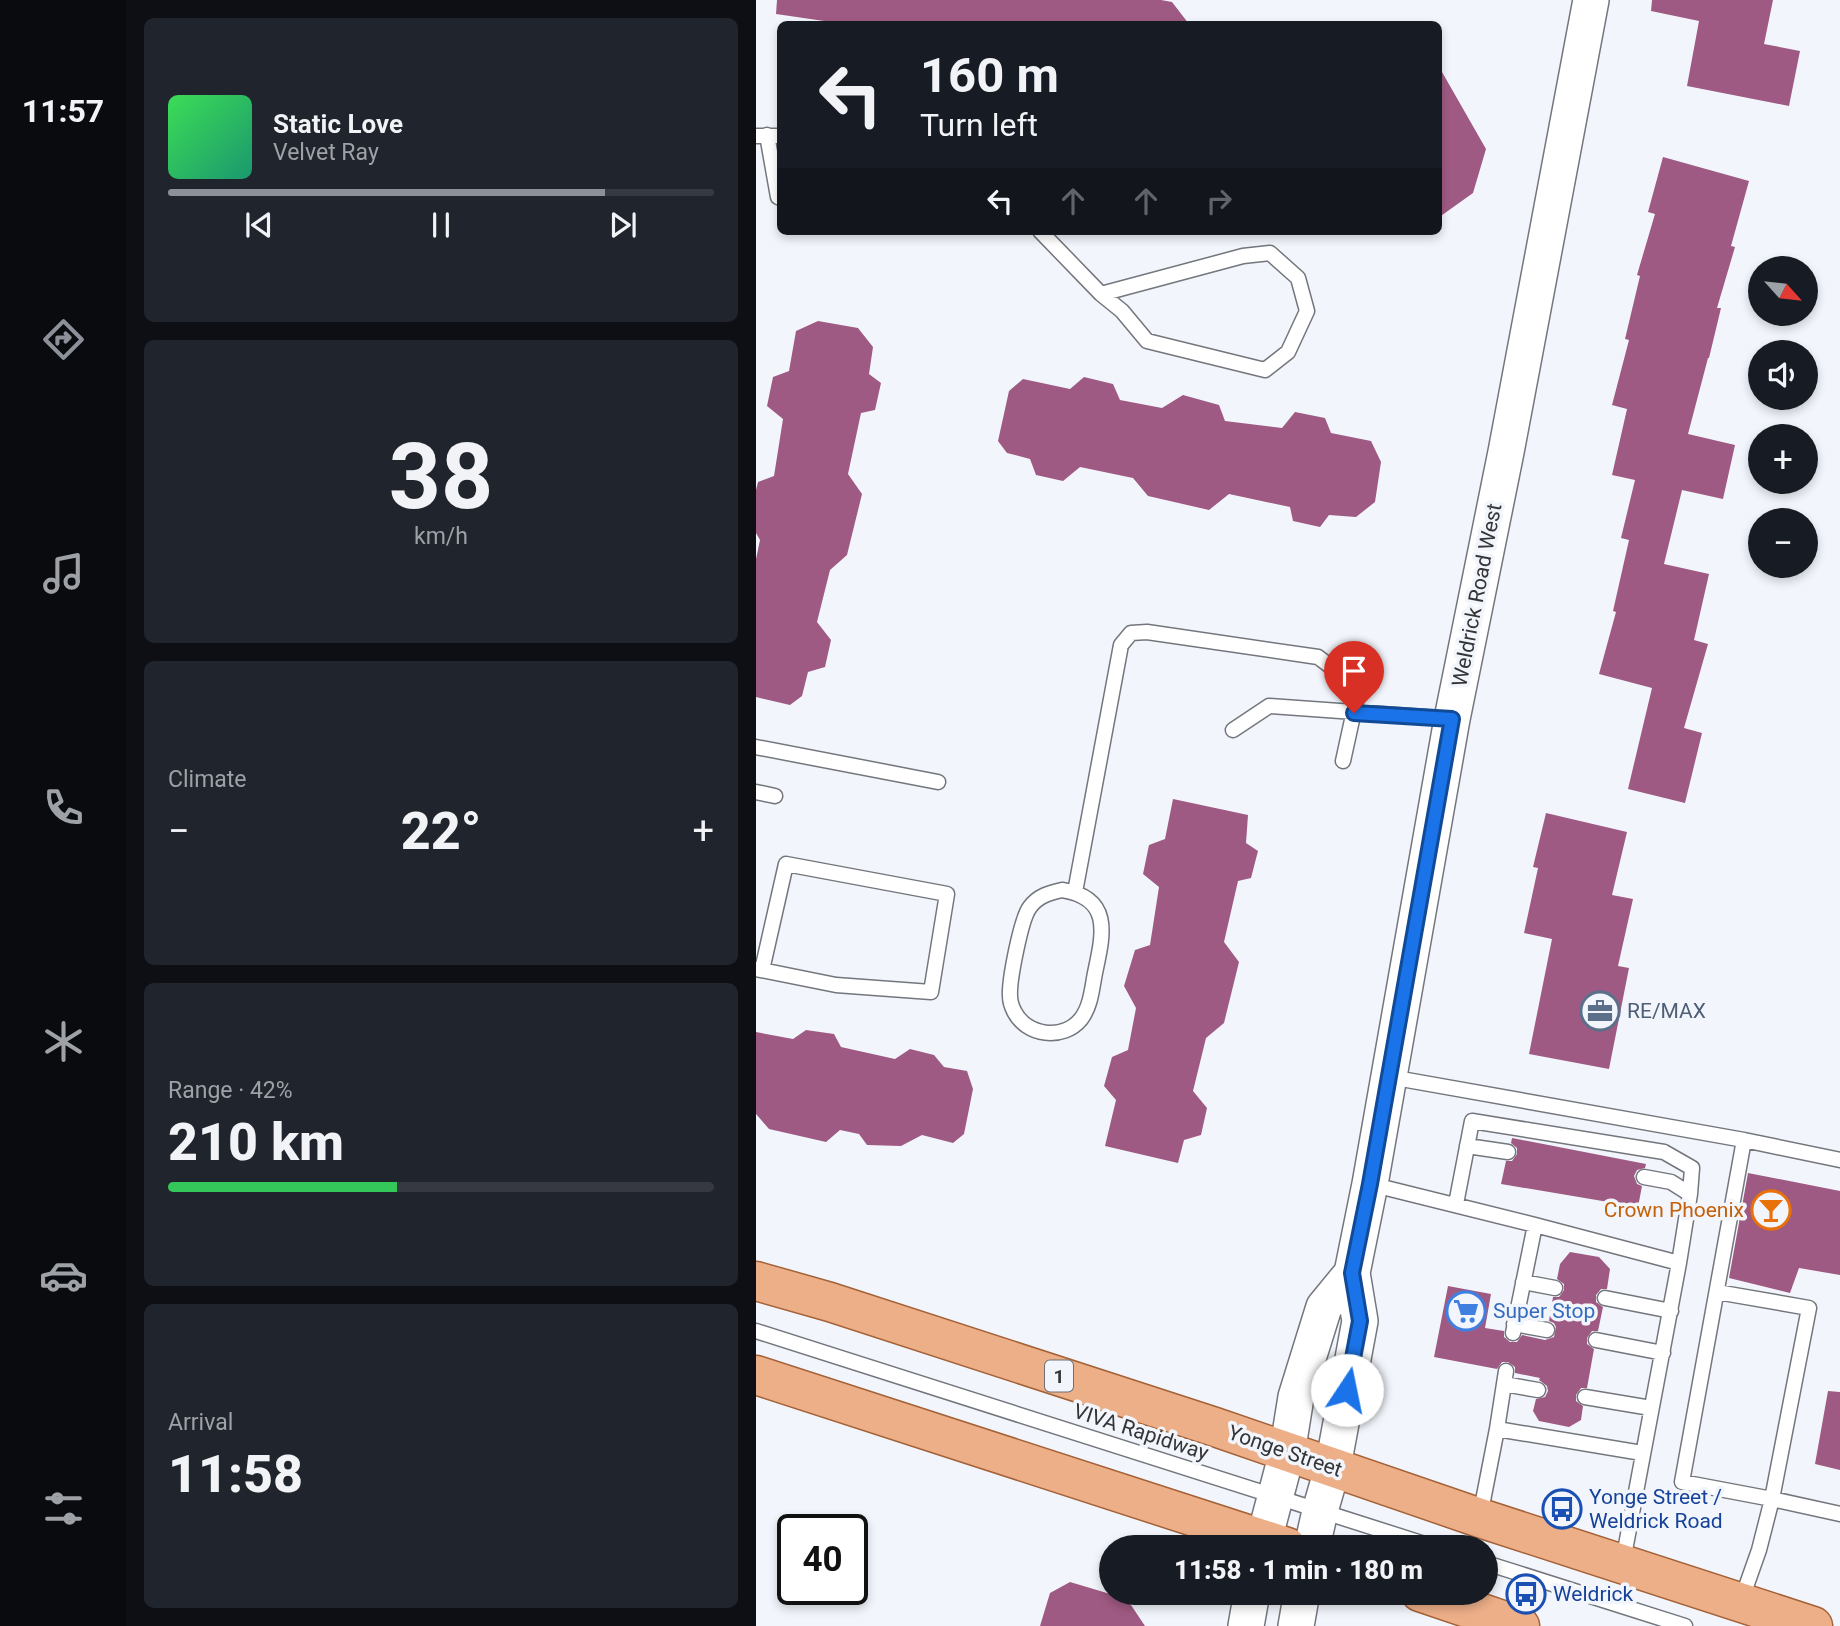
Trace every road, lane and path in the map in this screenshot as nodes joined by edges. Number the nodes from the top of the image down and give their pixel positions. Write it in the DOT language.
graph roads {
  1 [pos="1591,0"];
  2 [pos="768,136"];
  3 [pos="777,191"];
  4 [pos="1044,235"];
  5 [pos="1101,294"];
  6 [pos="1354,713"];
  7 [pos="1452,719"];
  8 [pos="1233,730"];
  9 [pos="756,747"];
  10 [pos="1343,761"];
  11 [pos="938,782"];
  12 [pos="756,792"];
  13 [pos="775,796"];
  14 [pos="1075,892"];
  15 [pos="759,970"];
  16 [pos="1389,1077"];
  17 [pos="1744,1140"];
  18 [pos="1467,1146"];
  19 [pos="1508,1152"];
  20 [pos="1840,1160"];
  21 [pos="1644,1177"];
  22 [pos="1370,1184"];
  23 [pos="1690,1194"];
  24 [pos="1456,1204"];
  25 [pos="1535,1225"];
  26 [pos="1679,1263"];
  27 [pos="1352,1273"];
  28 [pos="756,1281"];
  29 [pos="1523,1282"];
  30 [pos="1555,1289"];
  31 [pos="1717,1292"];
  32 [pos="1605,1298"];
  33 [pos="1671,1311"];
  34 [pos="1547,1330"];
  35 [pos="756,1331"];
  36 [pos="1596,1340"];
  37 [pos="1663,1353"];
  38 [pos="756,1375"];
  39 [pos="1538,1390"];
  40 [pos="1585,1397"];
  41 [pos="1651,1408"];
  42 [pos="1497,1429"];
  43 [pos="1287,1452"];
  44 [pos="1642,1453"];
  45 [pos="1333,1466"];
  46 [pos="1275,1497"];
  47 [pos="1772,1499"];
  48 [pos="1320,1511"];
  49 [pos="1840,1514"];
  50 [pos="1479,1518"];
  51 [pos="1244,1535"];
  52 [pos="1272,1535"];
  53 [pos="1315,1535"];
  54 [pos="1396,1535"];
  55 [pos="1623,1564"];
  56 [pos="1498,1567"];
  57 [pos="1740,1602"];
  58 [pos="1250,1605"];
  59 [pos="1300,1605"];
  60 [pos="1458,1605"];
  61 [pos="1247,1626"];
  62 [pos="1296,1626"];
  63 [pos="1520,1626"];
  64 [pos="1685,1626"];
  65 [pos="1813,1626"];
  1 -- 7 [label="street, Weldrick Road West"];
  2 -- 3 [label="lane"];
  4 -- 5 [label="lane"];
  5 -- 5 [label="lane"];
  6 -- 7 [label="lane"];
  6 -- 8 [label="lane"];
  6 -- 10 [label="lane"];
  6 -- 14 [label="lane"];
  7 -- 16 [label="street, Weldrick Road West"];
  9 -- 11 [label="lane"];
  12 -- 13 [label="lane"];
  14 -- 14 [label="lane"];
  15 -- 15 [label="lane"];
  16 -- 17 [label="lane"];
  16 -- 22 [label="street, Weldrick Road West"];
  17 -- 20 [label="lane"];
  17 -- 31 [label="lane"];
  18 -- 19 [label="lane"];
  18 -- 23 [label="lane"];
  18 -- 24 [label="lane"];
  21 -- 23 [label="lane"];
  22 -- 24 [label="lane"];
  22 -- 27 [label="street, Weldrick Road West"];
  23 -- 26 [label="lane"];
  24 -- 25 [label="lane"];
  25 -- 26 [label="lane"];
  25 -- 29 [label="lane"];
  26 -- 33 [label="lane"];
  27 -- 43 [label="street, Weldrick Road West"];
  27 -- 45 [label="street, Weldrick Road West"];
  28 -- 43 [label="main road, Yonge Street / 1"];
  29 -- 30 [label="lane"];
  29 -- 34 [label="lane"];
  31 -- 47 [label="lane"];
  31 -- 47 [label="lane"];
  32 -- 33 [label="lane"];
  33 -- 37 [label="lane"];
  35 -- 46 [label="lane, VIVA Rapidway"];
  36 -- 37 [label="lane"];
  37 -- 41 [label="lane"];
  38 -- 51 [label="main road"];
  39 -- 42 [label="lane"];
  40 -- 41 [label="lane"];
  41 -- 44 [label="lane"];
  42 -- 44 [label="lane"];
  42 -- 50 [label="lane"];
  43 -- 45 [label="main road, Yonge Street / 1"];
  43 -- 46 [label="street, Weldrick Road West"];
  44 -- 55 [label="lane"];
  45 -- 48 [label="street, Weldrick Road West"];
  45 -- 50 [label="main road, Yonge Street / 1"];
  46 -- 48 [label="lane, VIVA Rapidway"];
  46 -- 52 [label="street, Weldrick Road West"];
  47 -- 49 [label="lane"];
  47 -- 57 [label="lane"];
  48 -- 53 [label="street, Weldrick Road West"];
  48 -- 54 [label="lane, VIVA Rapidway"];
  50 -- 55 [label="main road, Yonge Street / 1"];
  55 -- 57 [label="main road, Yonge Street / 1"];
  56 -- 64 [label="lane"];
  57 -- 65 [label="main road, Yonge Street / 1"];
  58 -- 61 [label="street"];
  59 -- 62 [label="street"];
  60 -- 63 [label="main road"];
}
